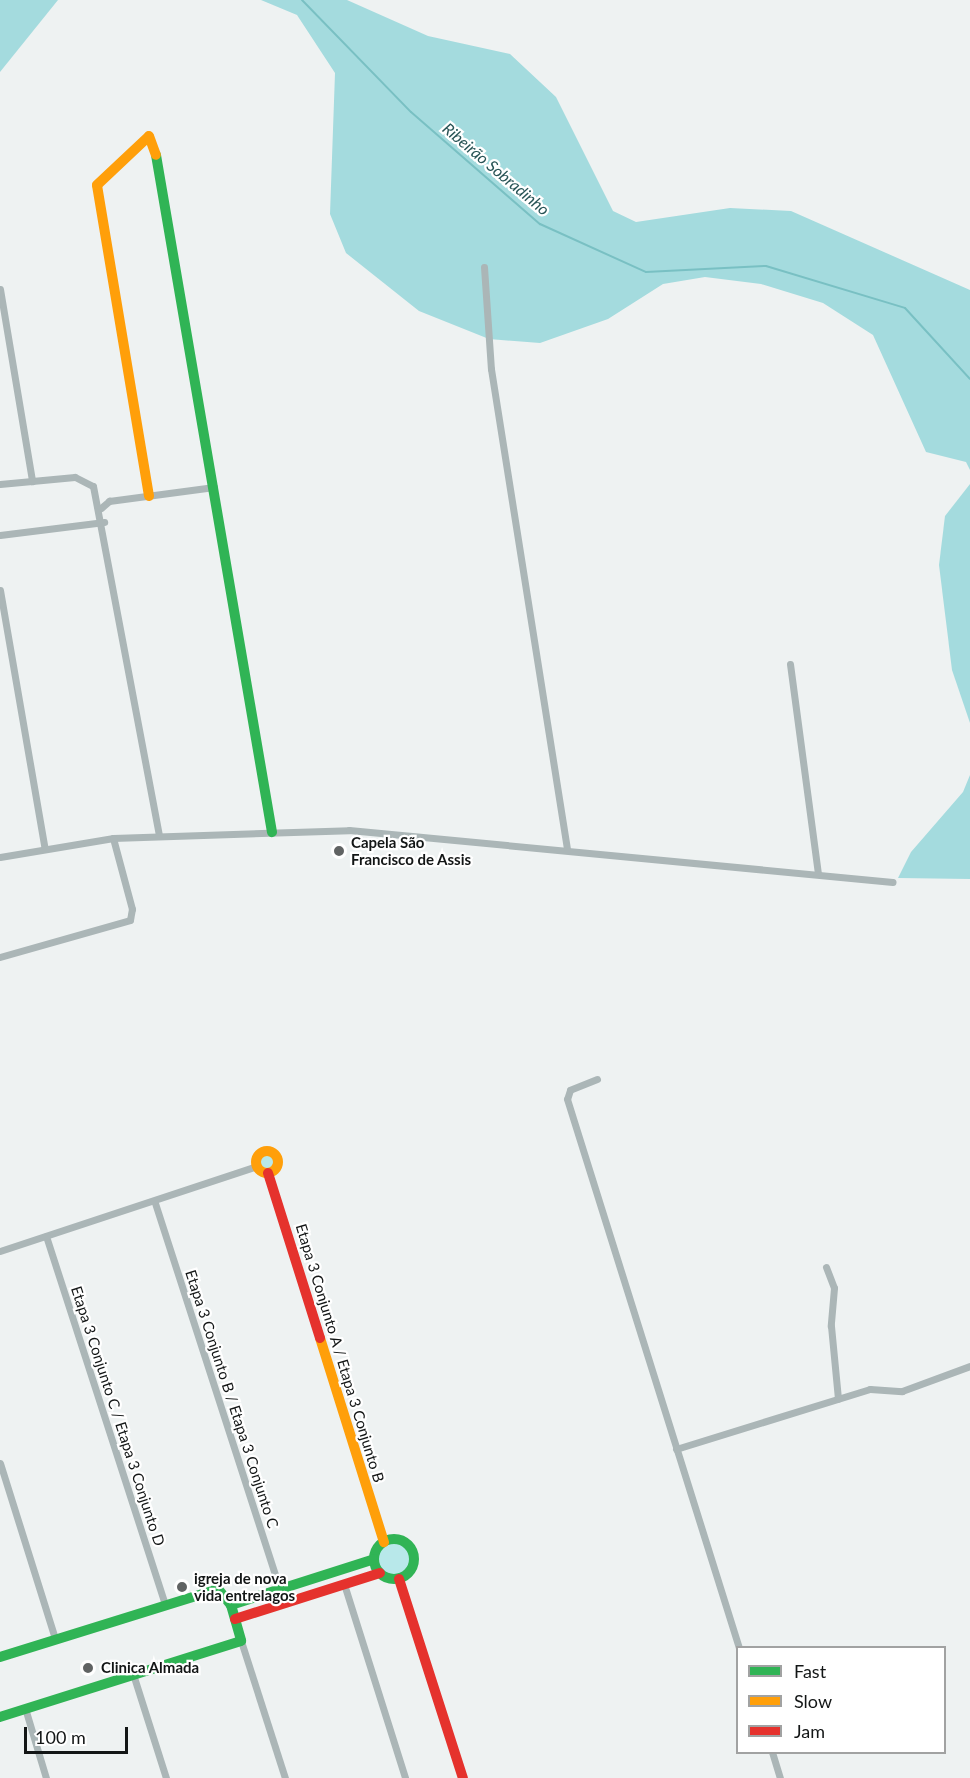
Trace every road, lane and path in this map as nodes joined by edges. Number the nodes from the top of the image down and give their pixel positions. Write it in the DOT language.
graph roads {
  1 [pos="484,267"];
  2 [pos="0,289"];
  3 [pos="32,481"];
  4 [pos="0,484"];
  5 [pos="214,487"];
  6 [pos="149,496"];
  7 [pos="101,508"];
  8 [pos="104,522"];
  9 [pos="0,535"];
  10 [pos="0,590"];
  11 [pos="790,664"];
  12 [pos="272,832"];
  13 [pos="159,836"];
  14 [pos="113,838"];
  15 [pos="44,846"];
  16 [pos="567,850"];
  17 [pos="0,857"];
  18 [pos="818,873"];
  19 [pos="893,882"];
  20 [pos="0,957"];
  21 [pos="597,1079"];
  22 [pos="257,1166"];
  23 [pos="267,1173"];
  24 [pos="155,1203"];
  25 [pos="46,1236"];
  26 [pos="0,1251"];
  27 [pos="825,1267"];
  28 [pos="970,1366"];
  29 [pos="838,1399"];
  30 [pos="676,1449"];
  31 [pos="0,1463"];
  32 [pos="384,1542"];
  33 [pos="374,1559"];
  34 [pos="380,1573"];
  35 [pos="399,1579"];
  36 [pos="344,1584"];
  37 [pos="279,1589"];
  38 [pos="284,1603"];
  39 [pos="165,1604"];
  40 [pos="231,1605"];
  41 [pos="235,1619"];
  42 [pos="56,1639"];
  43 [pos="241,1641"];
  44 [pos="739,1646"];
  45 [pos="0,1657"];
  46 [pos="133,1674"];
  47 [pos="25,1708"];
  48 [pos="0,1717"];
  49 [pos="773,1754"];
  50 [pos="46,1778"];
  51 [pos="166,1778"];
  52 [pos="285,1778"];
  53 [pos="405,1778"];
  54 [pos="463,1778"];
  55 [pos="780,1778"];
  1 -- 16 [label="street"];
  2 -- 3 [label="street"];
  3 -- 4 [label="street"];
  3 -- 7 [label="street"];
  5 -- 6 [label="street"];
  5 -- 6 [label="street"];
  5 -- 12 [label="street"];
  6 -- 7 [label="street"];
  7 -- 8 [label="street"];
  8 -- 9 [label="street"];
  8 -- 13 [label="street"];
  10 -- 15 [label="street"];
  11 -- 18 [label="street"];
  12 -- 13 [label="street"];
  12 -- 16 [label="street"];
  13 -- 14 [label="street"];
  14 -- 15 [label="street"];
  14 -- 20 [label="street"];
  15 -- 17 [label="street"];
  16 -- 18 [label="street"];
  18 -- 19 [label="street"];
  21 -- 30 [label="street"];
  22 -- 23 [label="street"];
  22 -- 23 [label="street"];
  22 -- 24 [label="street"];
  23 -- 32 [label="street, Etapa 3 Conjunto A / Etapa 3 Conjunto B"];
  24 -- 25 [label="street"];
  24 -- 37 [label="street, Etapa 3 Conjunto B / Etapa 3 Conjunto C"];
  25 -- 26 [label="street"];
  25 -- 39 [label="street, Etapa 3 Conjunto C / Etapa 3 Conjunto D"];
  27 -- 29 [label="street"];
  28 -- 29 [label="street"];
  29 -- 30 [label="street"];
  30 -- 44 [label="street"];
  31 -- 42 [label="street"];
  32 -- 33 [label="street"];
  32 -- 35 [label="street"];
  33 -- 34 [label="street"];
  33 -- 37 [label="street"];
  34 -- 35 [label="street"];
  34 -- 36 [label="street"];
  35 -- 54 [label="street"];
  36 -- 38 [label="street"];
  36 -- 53 [label="street"];
  37 -- 38 [label="street, Etapa 3 Conjunto B / Etapa 3 Conjunto C"];
  37 -- 40 [label="street"];
  38 -- 41 [label="street"];
  39 -- 40 [label="street"];
  39 -- 42 [label="street"];
  40 -- 41 [label="street"];
  41 -- 43 [label="street"];
  42 -- 45 [label="street"];
  43 -- 46 [label="street"];
  43 -- 52 [label="street"];
  46 -- 47 [label="street"];
  46 -- 51 [label="street"];
  47 -- 48 [label="street"];
  47 -- 50 [label="street"];
  49 -- 55 [label="street"];
}
